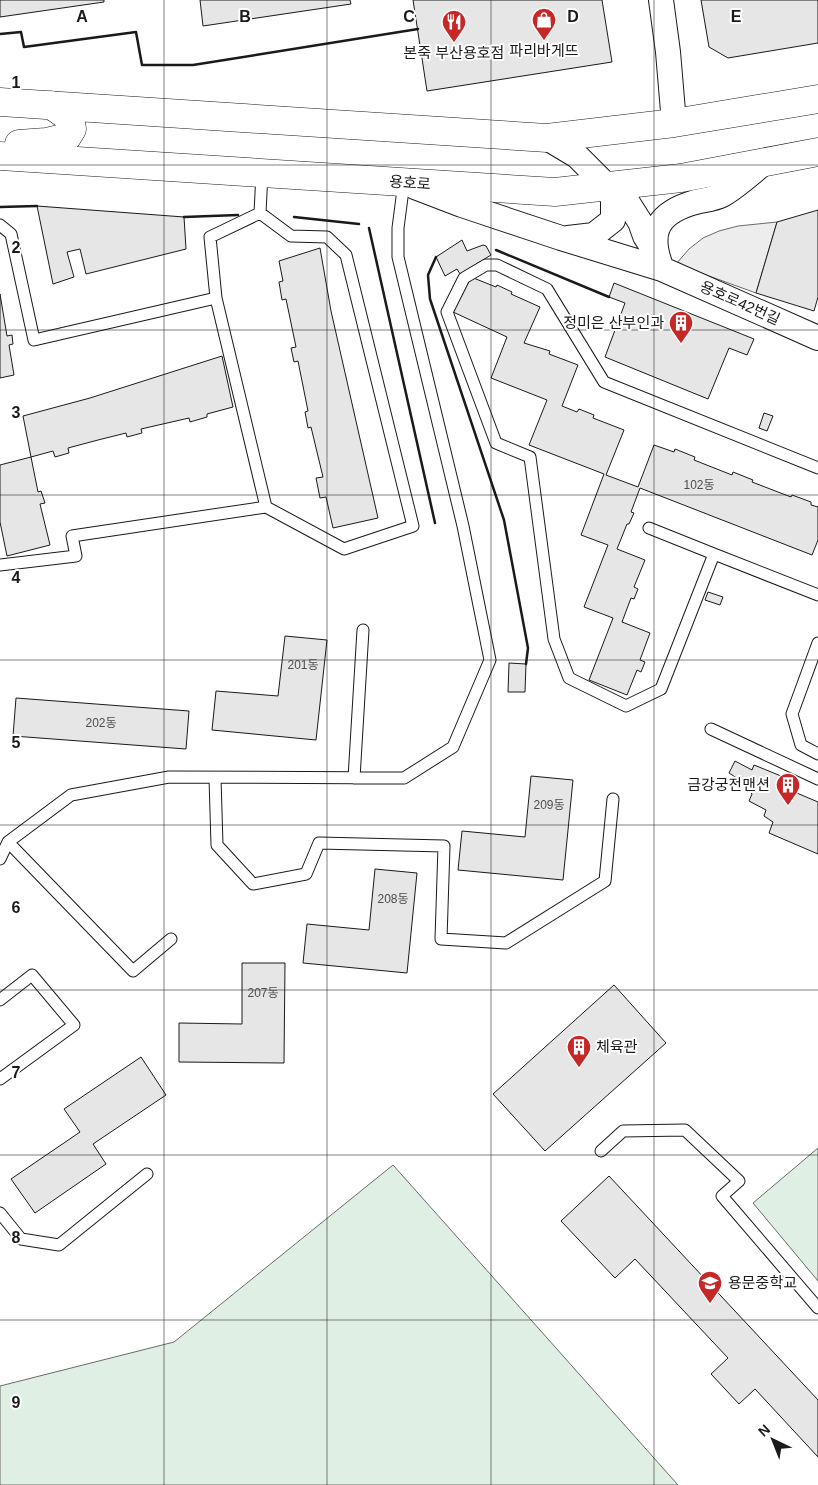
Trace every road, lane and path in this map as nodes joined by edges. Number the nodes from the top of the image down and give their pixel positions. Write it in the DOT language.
graph roads {
  1 [pos="661,0"];
  2 [pos="818,99"];
  3 [pos="0,102"];
  4 [pos="51,105"];
  5 [pos="674,124"];
  6 [pos="548,138"];
  7 [pos="0,145"];
  8 [pos="818,152"];
  9 [pos="0,156"];
  10 [pos="765,162"];
  11 [pos="262,173"];
  12 [pos="404,182"];
  13 [pos="608,186"];
  14 [pos="260,213"];
  15 [pos="0,224"];
  16 [pos="561,238"];
  17 [pos="658,260"];
  18 [pos="216,298"];
  19 [pos="818,338"];
  20 [pos="818,468"];
  21 [pos="266,507"];
  22 [pos="649,528"];
  23 [pos="714,554"];
  24 [pos="0,565"];
  25 [pos="818,595"];
  26 [pos="363,630"];
  27 [pos="818,643"];
  28 [pos="711,729"];
  29 [pos="818,754"];
  30 [pos="215,778"];
  31 [pos="354,778"];
  32 [pos="818,778"];
  33 [pos="613,798"];
  34 [pos="8,842"];
  35 [pos="0,859"];
  36 [pos="171,939"];
  37 [pos="0,1000"];
  38 [pos="0,1079"];
  39 [pos="601,1151"];
  40 [pos="148,1174"];
  41 [pos="0,1213"];
  42 [pos="818,1308"];
  1 -- 5 [label="street"];
  2 -- 5 [label="main road"];
  3 -- 4 [label="main road"];
  4 -- 6 [label="main road"];
  4 -- 7 [label="main road"];
  5 -- 6 [label="main road"];
  6 -- 13 [label="street"];
  8 -- 10 [label="main road, 용호로"];
  9 -- 11 [label="main road, 용호로"];
  10 -- 13 [label="main road, 용호로"];
  10 -- 17 [label="street"];
  11 -- 12 [label="main road, 용호로"];
  11 -- 14 [label="lane"];
  12 -- 13 [label="main road, 용호로"];
  12 -- 16 [label="street, 용호로42번길"];
  12 -- 31 [label="lane"];
  13 -- 16 [label="street, 용호로42번길"];
  13 -- 17 [label="street"];
  14 -- 18 [label="lane"];
  14 -- 21 [label="lane"];
  15 -- 18 [label="lane"];
  16 -- 17 [label="street, 용호로42번길"];
  17 -- 19 [label="street, 용호로42번길"];
  18 -- 21 [label="lane"];
  20 -- 23 [label="lane"];
  21 -- 24 [label="lane"];
  22 -- 23 [label="lane"];
  23 -- 25 [label="lane"];
  26 -- 31 [label="lane"];
  27 -- 29 [label="lane"];
  28 -- 32 [label="lane"];
  30 -- 31 [label="lane"];
  30 -- 33 [label="lane"];
  30 -- 34 [label="lane"];
  34 -- 35 [label="lane"];
  34 -- 36 [label="lane"];
  37 -- 38 [label="lane"];
  39 -- 42 [label="lane"];
  40 -- 41 [label="lane"];
}
